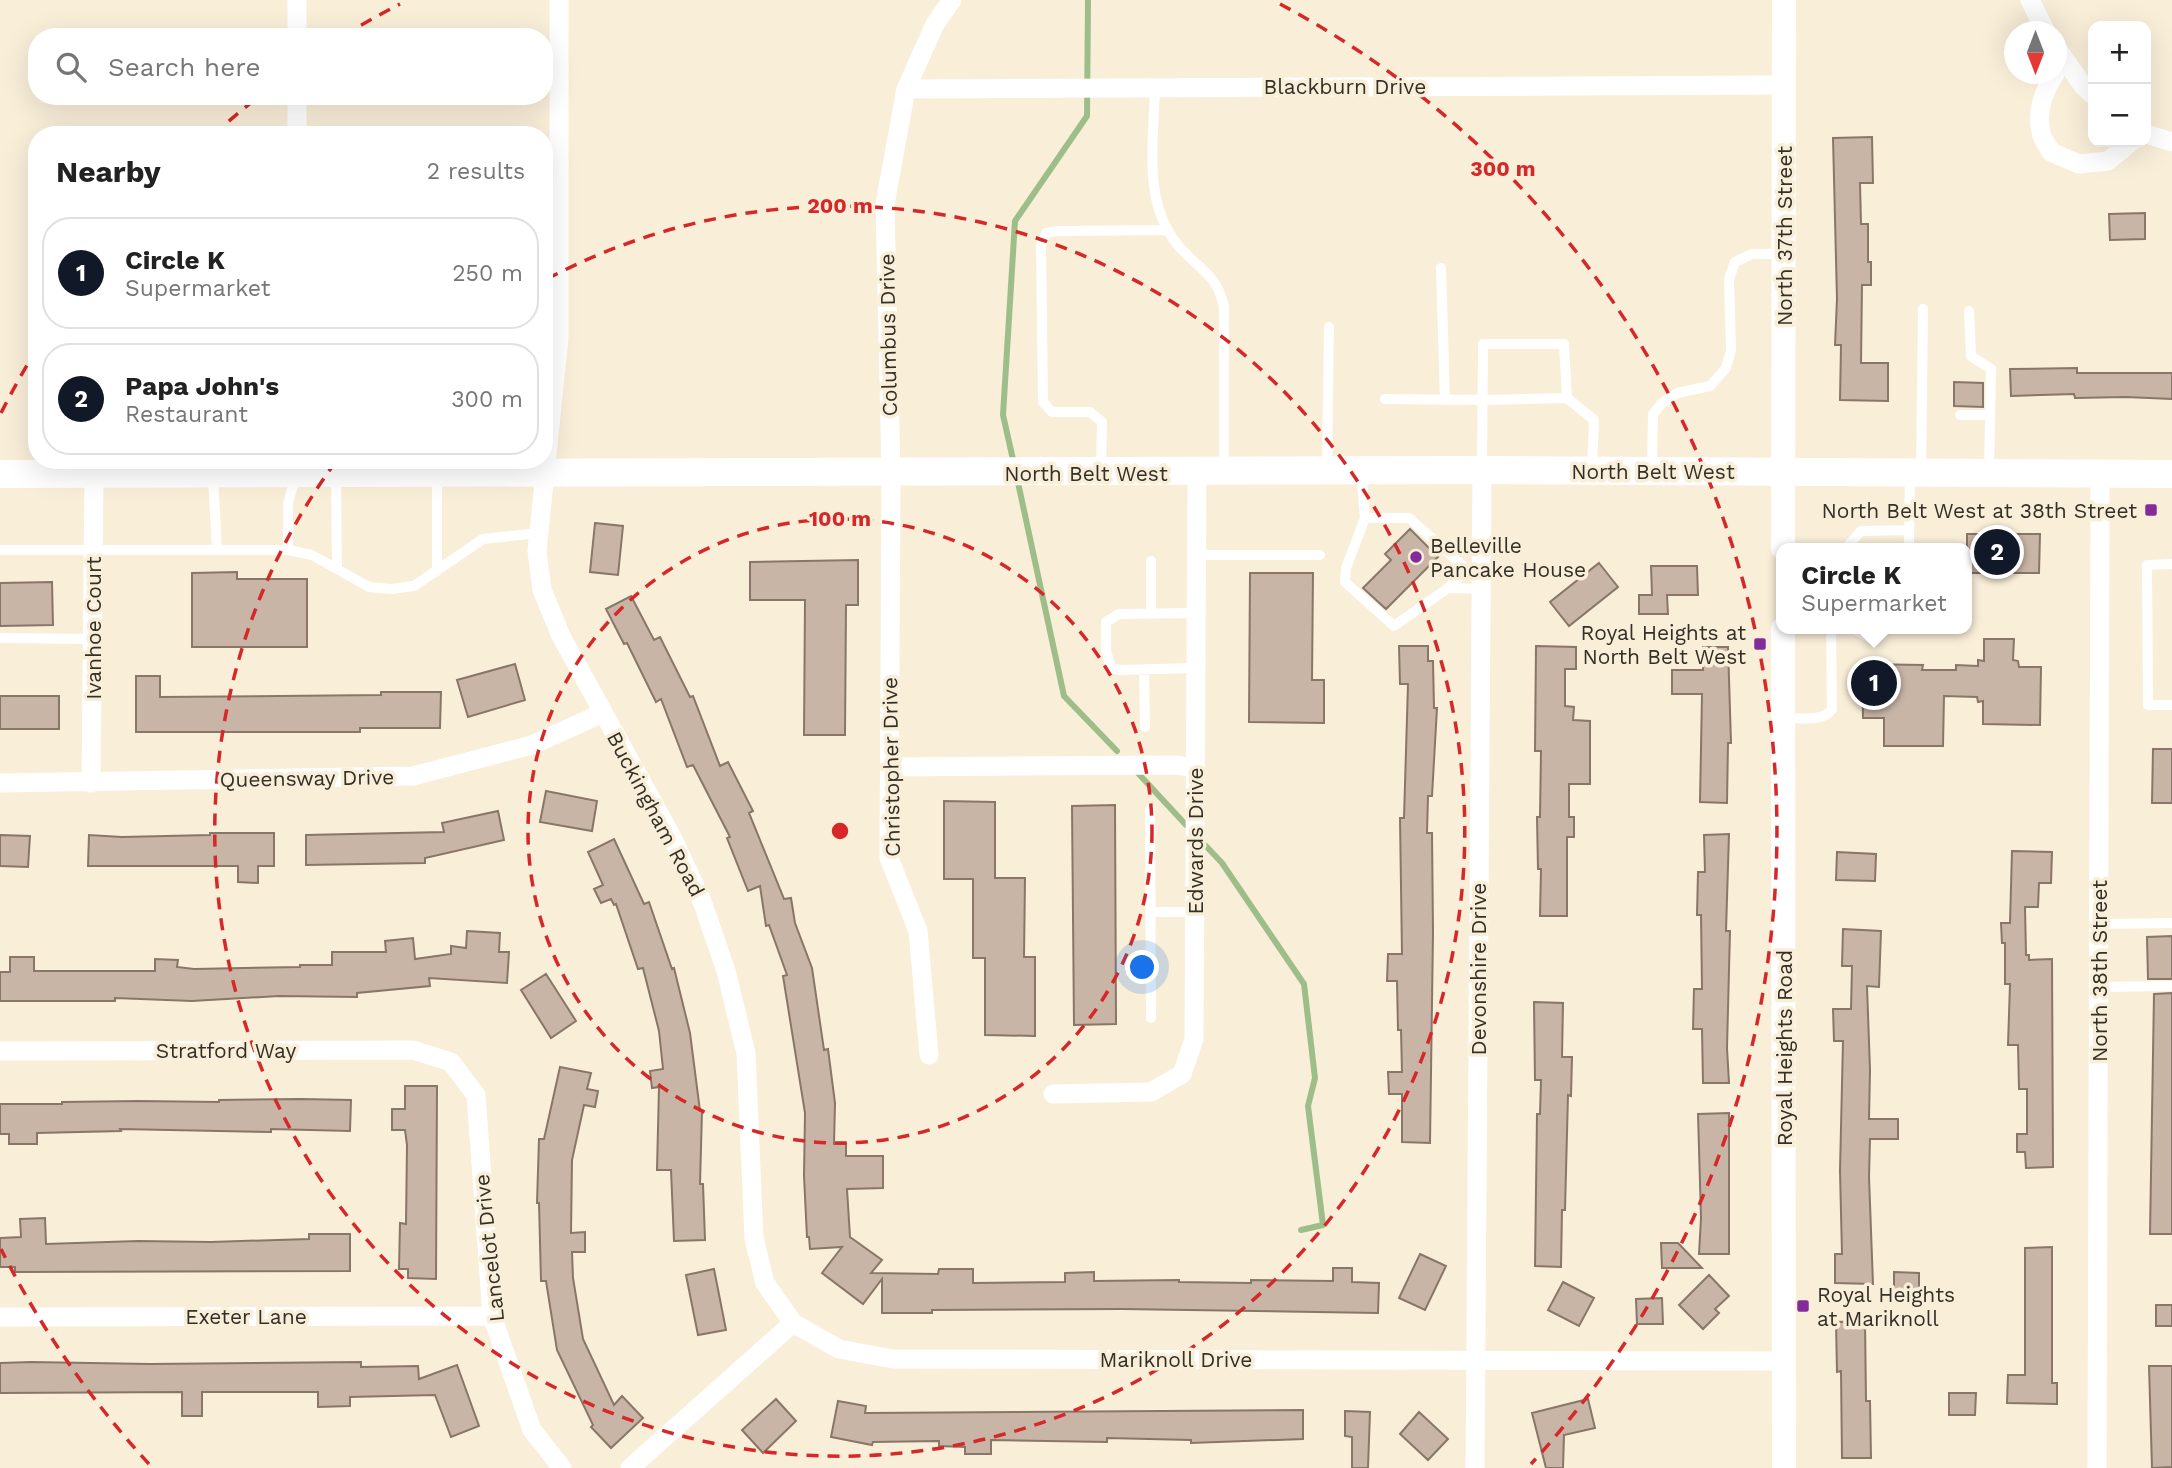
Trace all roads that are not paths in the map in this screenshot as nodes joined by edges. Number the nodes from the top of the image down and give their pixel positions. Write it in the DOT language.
graph roads {
  1 [pos="297,0"];
  2 [pos="559,0"];
  3 [pos="952,0"];
  4 [pos="1784,0"];
  5 [pos="2030,0"];
  6 [pos="2040,21"];
  7 [pos="297,28"];
  8 [pos="2067,71"];
  9 [pos="2047,84"];
  10 [pos="1784,85"];
  11 [pos="1155,87"];
  12 [pos="906,89"];
  13 [pos="2088,91"];
  14 [pos="297,105"];
  15 [pos="297,126"];
  16 [pos="2151,136"];
  17 [pos="2172,142"];
  18 [pos="2125,147"];
  19 [pos="1168,230"];
  20 [pos="1784,254"];
  21 [pos="1441,268"];
  22 [pos="1923,309"];
  23 [pos="1969,311"];
  24 [pos="1329,327"];
  25 [pos="1567,398"];
  26 [pos="1385,399"];
  27 [pos="1445,400"];
  28 [pos="1482,400"];
  29 [pos="553,401"];
  30 [pos="1960,415"];
  31 [pos="1990,415"];
  32 [pos="64,469"];
  33 [pos="90,469"];
  34 [pos="194,469"];
  35 [pos="269,469"];
  36 [pos="296,469"];
  37 [pos="310,469"];
  38 [pos="403,469"];
  39 [pos="437,469"];
  40 [pos="468,469"];
  41 [pos="546,469"];
  42 [pos="1482,470"];
  43 [pos="1327,471"];
  44 [pos="1361,471"];
  45 [pos="1592,471"];
  46 [pos="1652,471"];
  47 [pos="1782,471"];
  48 [pos="1101,472"];
  49 [pos="1210,472"];
  50 [pos="1916,472"];
  51 [pos="213,473"];
  52 [pos="336,473"];
  53 [pos="891,473"];
  54 [pos="1989,473"];
  55 [pos="0,474"];
  56 [pos="546,474"];
  57 [pos="2100,474"];
  58 [pos="2172,474"];
  59 [pos="1365,518"];
  60 [pos="1908,530"];
  61 [pos="539,533"];
  62 [pos="1783,543"];
  63 [pos="1850,543"];
  64 [pos="1908,543"];
  65 [pos="0,550"];
  66 [pos="93,550"];
  67 [pos="217,550"];
  68 [pos="288,550"];
  69 [pos="1196,555"];
  70 [pos="1320,555"];
  71 [pos="1152,561"];
  72 [pos="2172,564"];
  73 [pos="337,567"];
  74 [pos="437,571"];
  75 [pos="1448,588"];
  76 [pos="1481,589"];
  77 [pos="1151,613"];
  78 [pos="1196,613"];
  79 [pos="1783,634"];
  80 [pos="1831,634"];
  81 [pos="1863,634"];
  82 [pos="1878,634"];
  83 [pos="0,638"];
  84 [pos="92,639"];
  85 [pos="1195,668"];
  86 [pos="1144,670"];
  87 [pos="2172,705"];
  88 [pos="603,713"];
  89 [pos="1783,718"];
  90 [pos="1145,727"];
  91 [pos="889,767"];
  92 [pos="1195,768"];
  93 [pos="0,783"];
  94 [pos="91,783"];
  95 [pos="1150,809"];
  96 [pos="1151,912"];
  97 [pos="1195,912"];
  98 [pos="2172,923"];
  99 [pos="2099,924"];
  100 [pos="2172,986"];
  101 [pos="2099,987"];
  102 [pos="1151,1018"];
  103 [pos="0,1051"];
  104 [pos="929,1055"];
  105 [pos="451,1062"];
  106 [pos="1054,1094"];
  107 [pos="492,1316"];
  108 [pos="0,1317"];
  109 [pos="793,1323"];
  110 [pos="1475,1360"];
  111 [pos="1784,1361"];
  112 [pos="562,1468"];
  113 [pos="630,1468"];
  114 [pos="1475,1468"];
  115 [pos="1784,1468"];
  116 [pos="2097,1468"];
  1 -- 7 [label="street"];
  2 -- 29 [label="street, Buckingham Road"];
  3 -- 12 [label="street, Columbus Drive"];
  4 -- 10 [label="street, North 37th Street"];
  5 -- 6 [label="street"];
  8 -- 13 [label="street"];
  9 -- 18 [label="street"];
  10 -- 11 [label="street, Blackburn Drive"];
  10 -- 20 [label="street, North 37th Street"];
  11 -- 12 [label="street, Blackburn Drive"];
  11 -- 19 [label="lane"];
  12 -- 53 [label="street, Columbus Drive"];
  14 -- 15 [label="street"];
  16 -- 17 [label="street"];
  19 -- 48 [label="lane"];
  19 -- 49 [label="lane"];
  20 -- 46 [label="lane"];
  20 -- 47 [label="street, North 37th Street"];
  21 -- 27 [label="lane"];
  22 -- 50 [label="lane"];
  23 -- 31 [label="lane"];
  24 -- 43 [label="lane"];
  25 -- 28 [label="lane"];
  25 -- 28 [label="lane"];
  25 -- 45 [label="lane"];
  26 -- 27 [label="lane"];
  27 -- 28 [label="lane"];
  28 -- 42 [label="lane"];
  30 -- 31 [label="lane"];
  31 -- 54 [label="lane"];
  32 -- 55 [label="main road, North Belt West"];
  33 -- 66 [label="street, Ivanhoe Court"];
  34 -- 51 [label="main road, North Belt West"];
  35 -- 51 [label="main road, North Belt West"];
  36 -- 68 [label="lane"];
  37 -- 52 [label="main road, North Belt West"];
  38 -- 52 [label="main road, North Belt West"];
  39 -- 74 [label="lane"];
  40 -- 56 [label="main road, North Belt West"];
  41 -- 56 [label="street, Buckingham Road"];
  42 -- 44 [label="main road, North Belt West"];
  42 -- 45 [label="main road, North Belt West"];
  42 -- 76 [label="street, Devonshire Drive"];
  43 -- 44 [label="main road, North Belt West"];
  43 -- 49 [label="main road, North Belt West"];
  44 -- 59 [label="lane"];
  45 -- 46 [label="main road, North Belt West"];
  46 -- 47 [label="main road, North Belt West"];
  47 -- 50 [label="main road, North Belt West"];
  47 -- 62 [label="street"];
  48 -- 49 [label="main road, North Belt West"];
  48 -- 53 [label="main road, North Belt West"];
  49 -- 69 [label="street, Edwards Drive"];
  50 -- 54 [label="main road, North Belt West"];
  50 -- 60 [label="lane"];
  51 -- 67 [label="lane"];
  52 -- 73 [label="lane"];
  53 -- 56 [label="main road, North Belt West"];
  53 -- 91 [label="street, Christopher Drive"];
  54 -- 57 [label="main road, North Belt West"];
  56 -- 61 [label="street, Buckingham Road"];
  57 -- 58 [label="main road, North Belt West"];
  57 -- 99 [label="street, North 38th Street"];
  59 -- 75 [label="lane"];
  59 -- 75 [label="lane"];
  60 -- 63 [label="lane"];
  60 -- 64 [label="lane"];
  61 -- 74 [label="lane"];
  61 -- 88 [label="street, Buckingham Road"];
  65 -- 66 [label="lane"];
  66 -- 67 [label="lane"];
  66 -- 84 [label="street, Ivanhoe Court"];
  67 -- 68 [label="lane"];
  68 -- 73 [label="lane"];
  69 -- 70 [label="lane"];
  69 -- 78 [label="street, Edwards Drive"];
  71 -- 77 [label="lane"];
  72 -- 87 [label="lane"];
  73 -- 74 [label="lane"];
  75 -- 76 [label="lane"];
  76 -- 110 [label="street, Devonshire Drive"];
  77 -- 78 [label="lane"];
  77 -- 86 [label="lane"];
  78 -- 85 [label="street, Edwards Drive"];
  79 -- 89 [label="street, Royal Heights Road"];
  80 -- 89 [label="lane"];
  81 -- 82 [label="lane"];
  83 -- 84 [label="lane"];
  84 -- 94 [label="street, Ivanhoe Court"];
  85 -- 86 [label="lane"];
  85 -- 92 [label="street, Edwards Drive"];
  86 -- 90 [label="lane"];
  88 -- 94 [label="street, Queensway Drive"];
  88 -- 109 [label="street, Buckingham Road"];
  89 -- 111 [label="street, Royal Heights Road"];
  91 -- 92 [label="street"];
  91 -- 104 [label="street, Christopher Drive"];
  92 -- 97 [label="street, Edwards Drive"];
  93 -- 94 [label="street, Queensway Drive"];
  95 -- 96 [label="lane"];
  96 -- 97 [label="lane"];
  96 -- 102 [label="lane"];
  97 -- 106 [label="street, Edwards Drive"];
  98 -- 99 [label="lane"];
  99 -- 101 [label="street, North 38th Street"];
  100 -- 101 [label="lane"];
  101 -- 116 [label="street, North 38th Street"];
  103 -- 105 [label="street, Stratford Way"];
  105 -- 107 [label="street, Lancelot Drive"];
  107 -- 108 [label="street, Exeter Lane"];
  107 -- 112 [label="street, Lancelot Drive"];
  109 -- 110 [label="street, Mariknoll Drive"];
  109 -- 113 [label="street"];
  110 -- 111 [label="street, Mariknoll Drive"];
  110 -- 114 [label="street, Devonshire Drive"];
  111 -- 115 [label="street, Royal Heights Road"];
}
